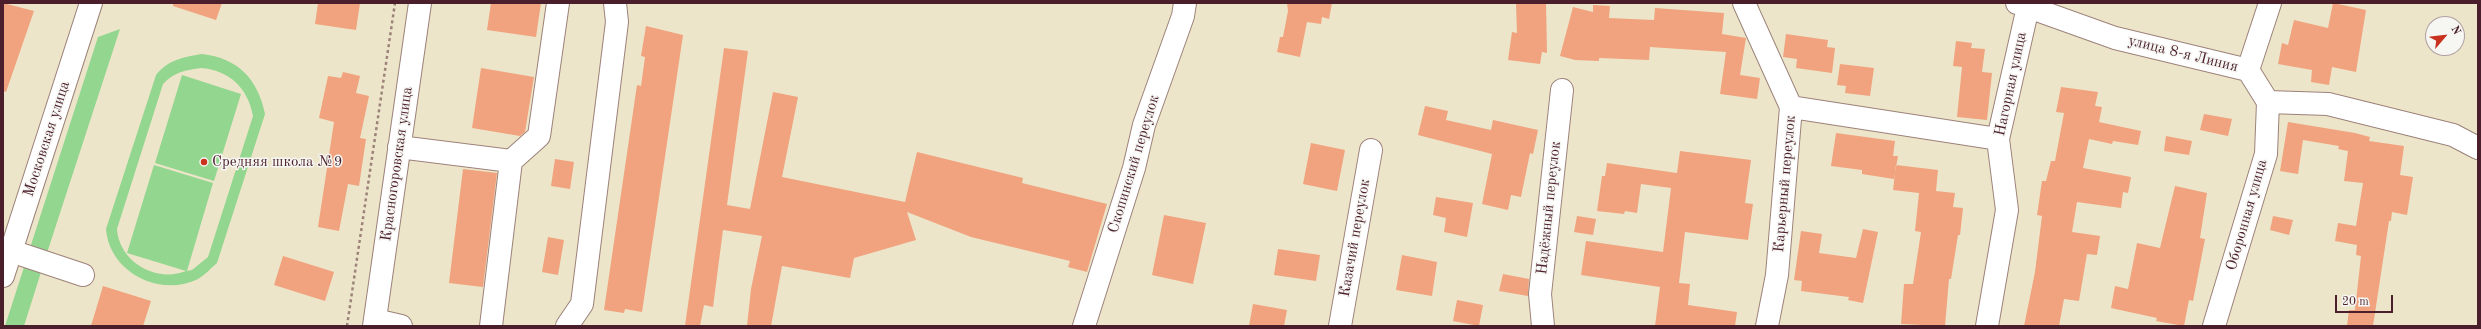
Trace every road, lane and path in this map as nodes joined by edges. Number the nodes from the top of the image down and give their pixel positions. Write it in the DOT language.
graph roads {
  1 [pos="91,3"];
  2 [pos="395,3"];
  3 [pos="420,3"];
  4 [pos="558,3"];
  5 [pos="615,3"];
  6 [pos="1185,3"];
  7 [pos="1744,3"];
  8 [pos="2270,3"];
  9 [pos="2022,5"];
  10 [pos="2248,70"];
  11 [pos="1562,90"];
  12 [pos="2268,102"];
  13 [pos="1791,107"];
  14 [pos="1998,139"];
  15 [pos="400,147"];
  16 [pos="2478,148"];
  17 [pos="1371,150"];
  18 [pos="511,160"];
  19 [pos="11,251"];
  20 [pos="83,275"];
  21 [pos="3,276"];
  22 [pos="374,323"];
  23 [pos="347,326"];
  24 [pos="401,326"];
  25 [pos="491,326"];
  26 [pos="567,326"];
  27 [pos="1084,326"];
  28 [pos="1340,326"];
  29 [pos="1543,326"];
  30 [pos="1767,326"];
  31 [pos="1986,326"];
  32 [pos="2214,326"];
  1 -- 19 [label="street, Московская улица"];
  2 -- 23 [label="path"];
  3 -- 15 [label="street, Красногоровская улица"];
  4 -- 18 [label="street"];
  5 -- 26 [label="street"];
  6 -- 27 [label="street, Скопинский переулок"];
  7 -- 13 [label="street, Карьерный переулок"];
  8 -- 10 [label="street"];
  9 -- 10 [label="street, улица 8-я Линия"];
  9 -- 14 [label="street, Нагорная улица"];
  10 -- 12 [label="street, улица 8-я Линия"];
  11 -- 29 [label="street, Надёжный переулок"];
  12 -- 16 [label="street"];
  12 -- 32 [label="street, Оборонная улица"];
  13 -- 14 [label="street"];
  13 -- 30 [label="street, Карьерный переулок"];
  14 -- 31 [label="street, Нагорная улица"];
  15 -- 18 [label="street"];
  15 -- 22 [label="street, Красногоровская улица"];
  17 -- 28 [label="street, Казачий переулок"];
  18 -- 25 [label="street"];
  19 -- 20 [label="street"];
  19 -- 21 [label="street, Московская улица"];
  22 -- 24 [label="street"];
}
